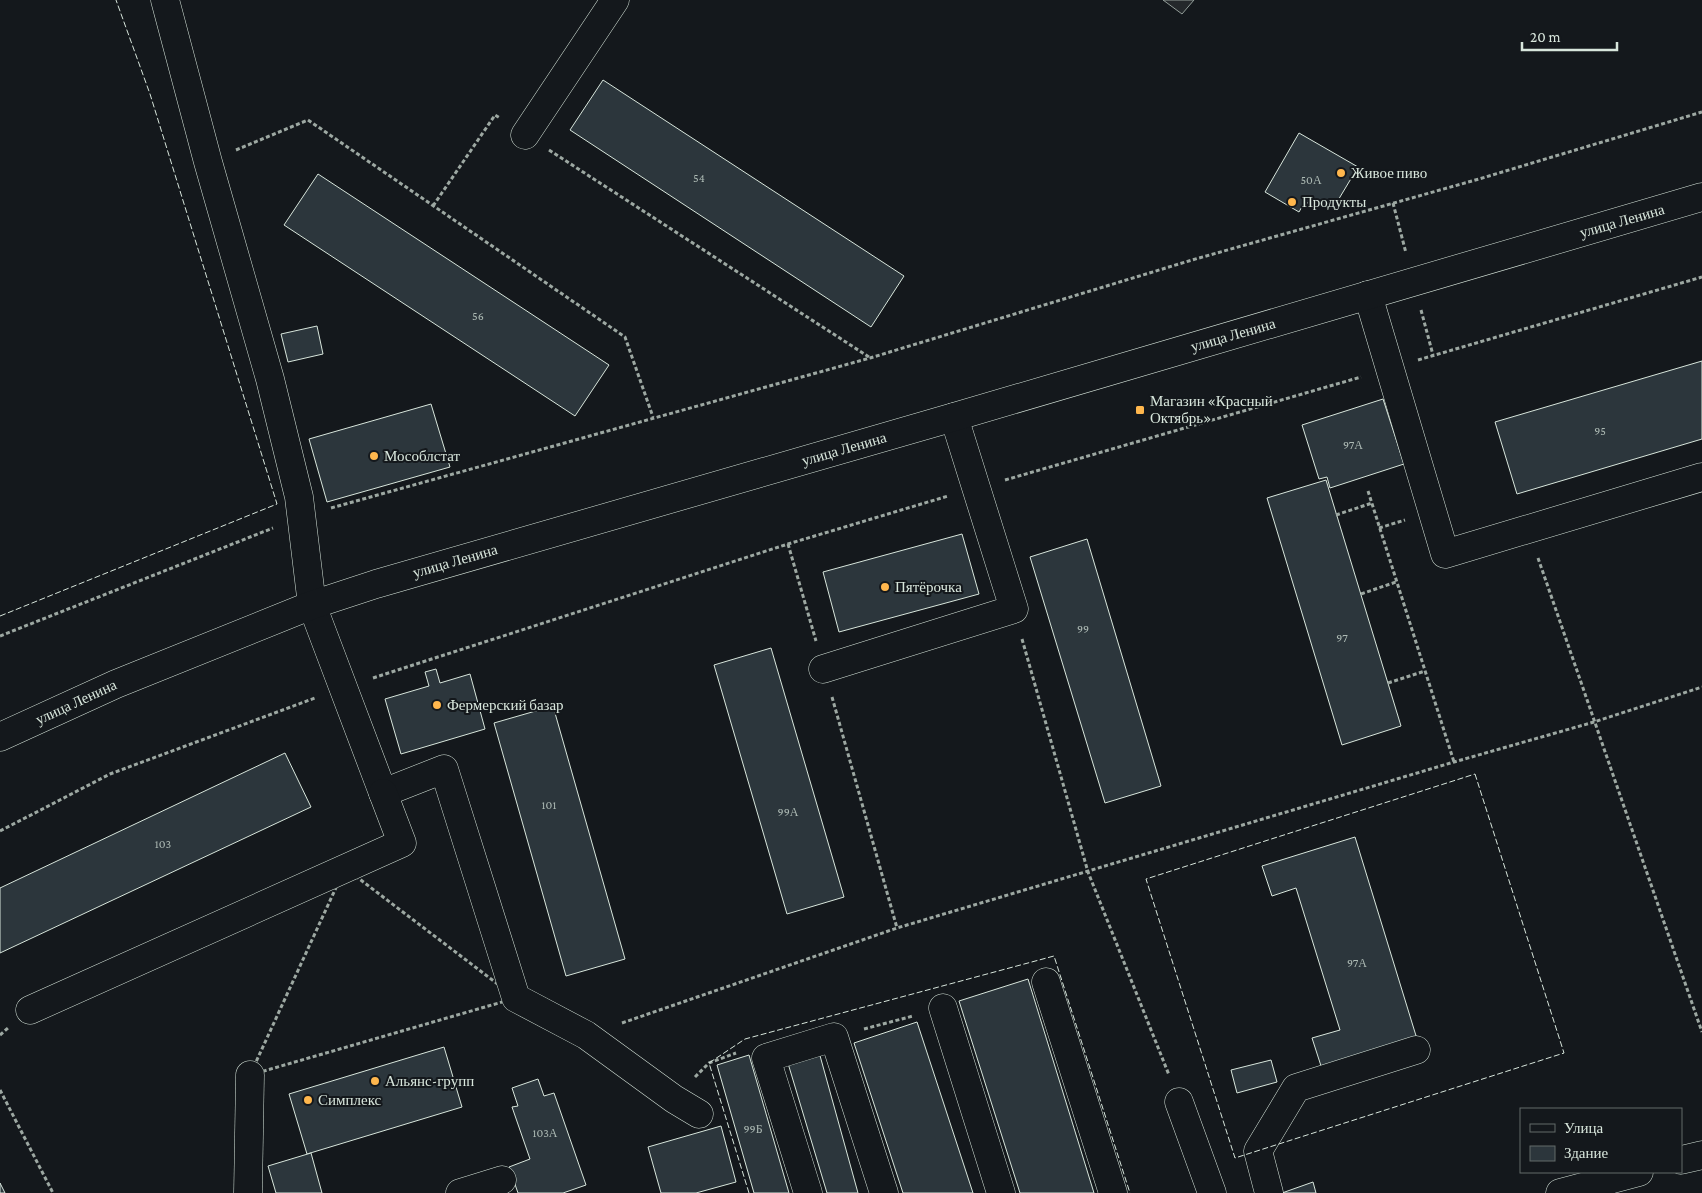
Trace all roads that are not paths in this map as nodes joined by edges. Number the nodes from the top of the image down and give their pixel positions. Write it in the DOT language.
graph roads {
  1 [pos="165,0"];
  2 [pos="615,0"];
  3 [pos="525,135"];
  4 [pos="1702,197"];
  5 [pos="1368,295"];
  6 [pos="954,417"];
  7 [pos="1702,477"];
  8 [pos="312,605"];
  9 [pos="824,669"];
  10 [pos="0,737"];
  11 [pos="383,793"];
  12 [pos="1046,982"];
  13 [pos="943,1008"];
  14 [pos="30,1010"];
  15 [pos="1416,1050"];
  16 [pos="250,1075"];
  17 [pos="1179,1102"];
  18 [pos="699,1114"];
  19 [pos="1702,1155"];
  20 [pos="1682,1160"];
  21 [pos="1635,1173"];
  22 [pos="502,1180"];
  23 [pos="248,1193"];
  24 [pos="460,1193"];
  25 [pos="808,1193"];
  26 [pos="884,1193"];
  27 [pos="1001,1193"];
  28 [pos="1113,1193"];
  29 [pos="1212,1193"];
  30 [pos="1269,1193"];
  31 [pos="1560,1193"];
  1 -- 8 [label="main road"];
  2 -- 3 [label="main road"];
  4 -- 5 [label="main road, улица Ленина"];
  5 -- 6 [label="main road, улица Ленина"];
  5 -- 7 [label="main road"];
  6 -- 8 [label="main road, улица Ленина"];
  6 -- 9 [label="main road"];
  8 -- 10 [label="main road, улица Ленина"];
  8 -- 11 [label="main road"];
  11 -- 14 [label="main road"];
  11 -- 18 [label="main road"];
  12 -- 28 [label="main road"];
  13 -- 27 [label="main road"];
  15 -- 30 [label="main road"];
  16 -- 23 [label="main road"];
  17 -- 29 [label="main road"];
  19 -- 20 [label="main road"];
  21 -- 31 [label="main road"];
  22 -- 24 [label="main road"];
  25 -- 26 [label="main road"];
}
